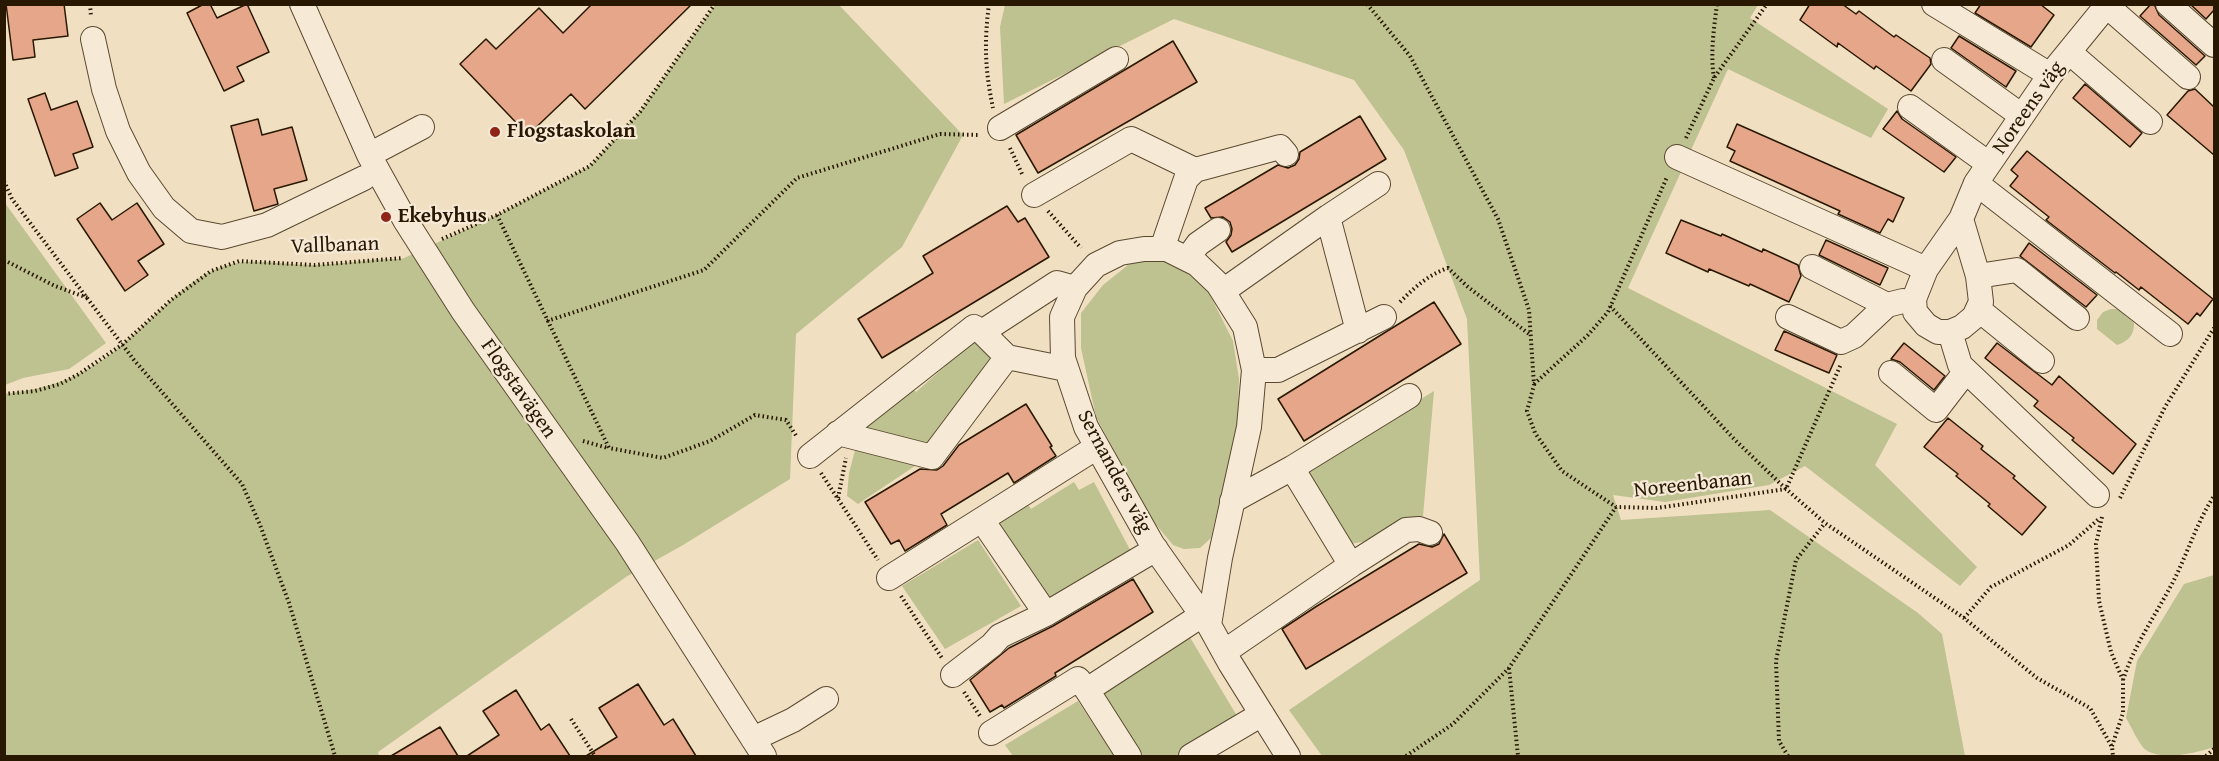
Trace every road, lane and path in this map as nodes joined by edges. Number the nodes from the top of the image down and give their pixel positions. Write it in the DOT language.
graph roads {
  1 [pos="302,4"];
  2 [pos="715,4"];
  3 [pos="1367,4"];
  4 [pos="1718,4"];
  5 [pos="1767,4"];
  6 [pos="1934,4"];
  7 [pos="2168,4"];
  8 [pos="2107,5"];
  9 [pos="93,39"];
  10 [pos="2214,45"];
  11 [pos="2069,52"];
  12 [pos="1116,59"];
  13 [pos="1944,60"];
  14 [pos="2050,75"];
  15 [pos="2188,77"];
  16 [pos="1714,78"];
  17 [pos="1910,107"];
  18 [pos="2022,116"];
  19 [pos="2150,122"];
  20 [pos="422,127"];
  21 [pos="991,132"];
  22 [pos="1286,154"];
  23 [pos="1677,157"];
  24 [pos="367,167"];
  25 [pos="1194,170"];
  26 [pos="1983,174"];
  27 [pos="4,181"];
  28 [pos="1378,184"];
  29 [pos="1034,195"];
  30 [pos="497,215"];
  31 [pos="1328,217"];
  32 [pos="1961,219"];
  33 [pos="1218,230"];
  34 [pos="423,248"];
  35 [pos="1162,249"];
  36 [pos="1187,259"];
  37 [pos="4,260"];
  38 [pos="1812,267"];
  39 [pos="1926,269"];
  40 [pos="1978,276"];
  41 [pos="1075,288"];
  42 [pos="1223,291"];
  43 [pos="88,298"];
  44 [pos="1914,299"];
  45 [pos="1887,305"];
  46 [pos="1610,306"];
  47 [pos="1978,309"];
  48 [pos="1384,317"];
  49 [pos="1788,317"];
  50 [pos="2077,318"];
  51 [pos="548,321"];
  52 [pos="1358,330"];
  53 [pos="982,332"];
  54 [pos="1950,332"];
  55 [pos="1529,334"];
  56 [pos="2170,334"];
  57 [pos="1854,336"];
  58 [pos="123,345"];
  59 [pos="1007,357"];
  60 [pos="2042,361"];
  61 [pos="1066,369"];
  62 [pos="1254,370"];
  63 [pos="1966,371"];
  64 [pos="1891,373"];
  65 [pos="1534,385"];
  66 [pos="4,394"];
  67 [pos="1409,396"];
  68 [pos="844,435"];
  69 [pos="575,439"];
  70 [pos="1097,447"];
  71 [pos="609,448"];
  72 [pos="810,456"];
  73 [pos="1292,468"];
  74 [pos="1786,489"];
  75 [pos="2097,495"];
  76 [pos="2214,496"];
  77 [pos="837,499"];
  78 [pos="1232,501"];
  79 [pos="1616,507"];
  80 [pos="982,520"];
  81 [pos="1825,523"];
  82 [pos="1430,533"];
  83 [pos="1156,549"];
  84 [pos="1351,565"];
  85 [pos="889,578"];
  86 [pos="1046,614"];
  87 [pos="1205,620"];
  88 [pos="1224,652"];
  89 [pos="1509,668"];
  90 [pos="953,675"];
  91 [pos="2123,680"];
  92 [pos="1087,690"];
  93 [pos="826,699"];
  94 [pos="1262,714"];
  95 [pos="571,719"];
  96 [pos="991,733"];
  97 [pos="2112,747"];
  98 [pos="2214,749"];
  99 [pos="754,750"];
  100 [pos="335,756"];
  101 [pos="594,756"];
  102 [pos="1129,756"];
  103 [pos="1191,756"];
  104 [pos="1288,756"];
  105 [pos="1406,756"];
  106 [pos="1518,756"];
  107 [pos="1788,756"];
  108 [pos="2113,756"];
  109 [pos="2206,756"];
  1 -- 24 [label="street, Flogstavägen"];
  2 -- 30 [label="path, Vallbanan"];
  3 -- 55 [label="path, Noreenbanan"];
  4 -- 16 [label="path"];
  5 -- 16 [label="path"];
  6 -- 14 [label="street"];
  7 -- 10 [label="street"];
  8 -- 11 [label="street, Noreens väg"];
  8 -- 15 [label="street"];
  9 -- 24 [label="street"];
  11 -- 14 [label="street, Noreens väg"];
  11 -- 19 [label="street"];
  12 -- 21 [label="street"];
  13 -- 18 [label="street"];
  14 -- 18 [label="street, Noreens väg"];
  16 -- 23 [label="path"];
  17 -- 26 [label="street"];
  18 -- 26 [label="street, Noreens väg"];
  20 -- 24 [label="street"];
  21 -- 51 [label="path"];
  22 -- 25 [label="street"];
  23 -- 39 [label="street"];
  23 -- 46 [label="path"];
  24 -- 34 [label="street, Flogstavägen"];
  25 -- 29 [label="street"];
  25 -- 35 [label="street"];
  26 -- 32 [label="street, Noreens väg"];
  26 -- 56 [label="street"];
  27 -- 43 [label="path"];
  28 -- 31 [label="street"];
  30 -- 34 [label="path, Vallbanan"];
  30 -- 51 [label="path"];
  31 -- 42 [label="street"];
  31 -- 52 [label="street"];
  32 -- 39 [label="street, Noreens väg"];
  32 -- 40 [label="street"];
  33 -- 36 [label="street"];
  34 -- 58 [label="path, Vallbanan"];
  34 -- 99 [label="street, Flogstavägen"];
  35 -- 36 [label="street, Sernanders väg"];
  35 -- 41 [label="street, Sernanders väg"];
  36 -- 42 [label="street, Sernanders väg"];
  37 -- 43 [label="path"];
  38 -- 45 [label="street"];
  39 -- 44 [label="street, Noreens väg"];
  40 -- 47 [label="street"];
  40 -- 50 [label="street"];
  41 -- 53 [label="street"];
  41 -- 61 [label="street, Sernanders väg"];
  42 -- 62 [label="street, Sernanders väg"];
  43 -- 58 [label="path"];
  44 -- 45 [label="street"];
  44 -- 54 [label="street"];
  45 -- 57 [label="street"];
  46 -- 65 [label="path"];
  46 -- 74 [label="path"];
  47 -- 54 [label="street"];
  47 -- 60 [label="street"];
  48 -- 52 [label="street"];
  48 -- 55 [label="path"];
  49 -- 57 [label="street"];
  51 -- 71 [label="path"];
  52 -- 62 [label="street"];
  53 -- 59 [label="street"];
  53 -- 68 [label="street"];
  54 -- 63 [label="street"];
  55 -- 65 [label="path, Noreenbanan"];
  57 -- 74 [label="path"];
  58 -- 66 [label="path, Vallbanan"];
  58 -- 100 [label="path"];
  59 -- 61 [label="street"];
  59 -- 68 [label="street"];
  61 -- 70 [label="street, Sernanders väg"];
  62 -- 78 [label="street, Sernanders väg"];
  63 -- 64 [label="street"];
  63 -- 75 [label="street"];
  65 -- 79 [label="path, Noreenbanan"];
  67 -- 73 [label="street"];
  68 -- 72 [label="street"];
  68 -- 77 [label="path"];
  69 -- 71 [label="path"];
  70 -- 80 [label="street"];
  70 -- 83 [label="street, Sernanders väg"];
  71 -- 72 [label="path"];
  72 -- 77 [label="path"];
  73 -- 78 [label="street"];
  73 -- 84 [label="street"];
  74 -- 79 [label="path, Noreenbanan"];
  74 -- 81 [label="path"];
  75 -- 91 [label="path"];
  76 -- 91 [label="path"];
  77 -- 85 [label="path"];
  78 -- 87 [label="street, Sernanders väg"];
  79 -- 89 [label="path"];
  80 -- 85 [label="street"];
  80 -- 86 [label="street"];
  81 -- 97 [label="path"];
  81 -- 107 [label="path"];
  82 -- 84 [label="street"];
  83 -- 86 [label="street"];
  83 -- 87 [label="street, Sernanders väg"];
  84 -- 88 [label="street"];
  85 -- 90 [label="path"];
  86 -- 90 [label="street"];
  87 -- 88 [label="street, Sernanders väg"];
  87 -- 92 [label="street"];
  88 -- 94 [label="street, Sernanders väg"];
  89 -- 105 [label="path"];
  89 -- 106 [label="path"];
  90 -- 96 [label="path"];
  91 -- 97 [label="path"];
  92 -- 96 [label="street"];
  92 -- 102 [label="street"];
  93 -- 99 [label="street"];
  94 -- 103 [label="street"];
  94 -- 104 [label="street, Sernanders väg"];
  95 -- 101 [label="path"];
  97 -- 108 [label="path"];
  98 -- 109 [label="path"];
}
